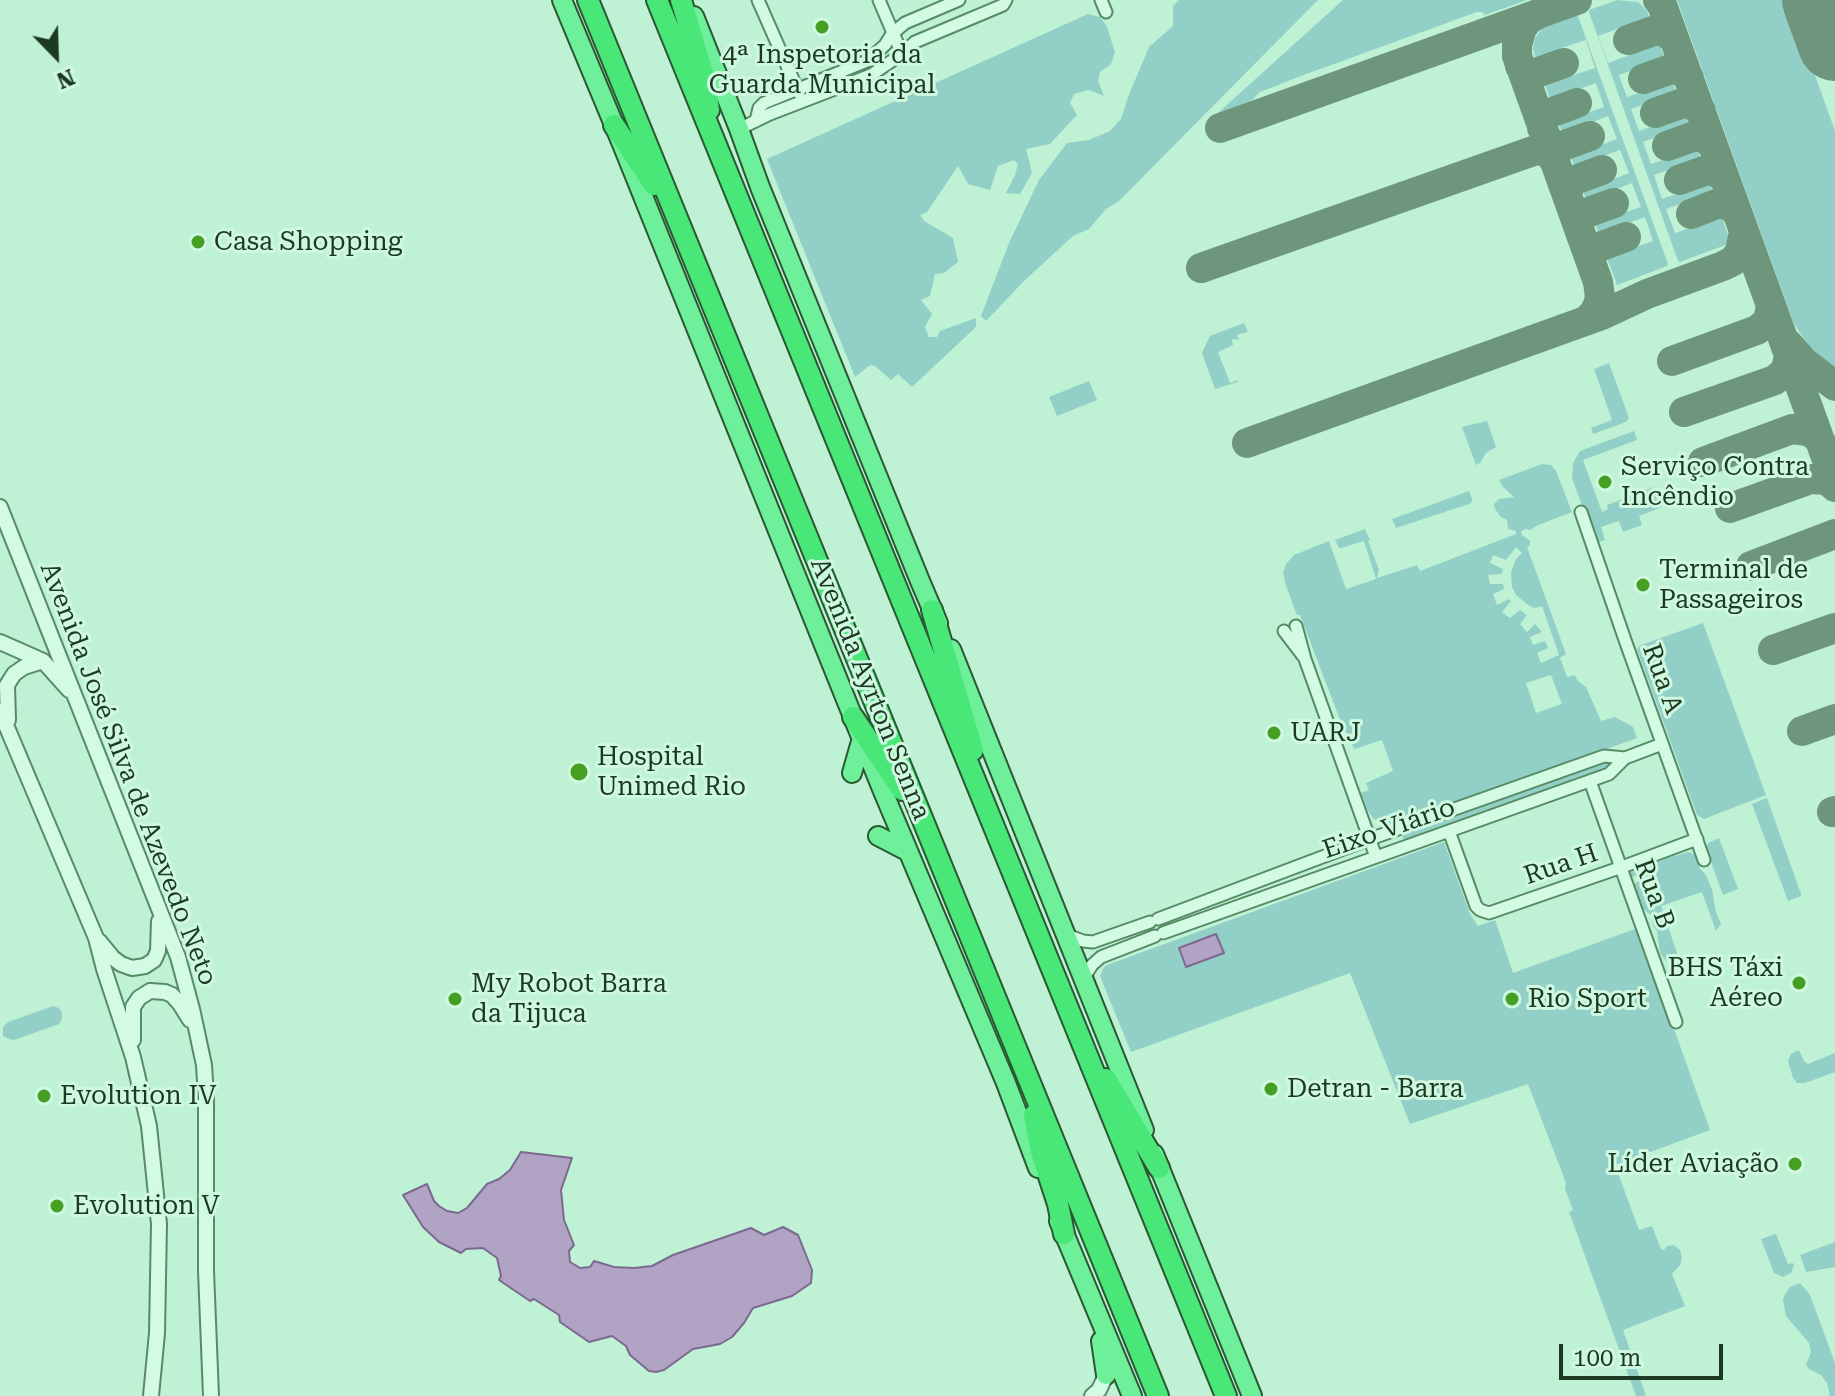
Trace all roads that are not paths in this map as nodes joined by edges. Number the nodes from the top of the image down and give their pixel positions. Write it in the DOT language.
graph roads {
  1 [pos="562,0"];
  2 [pos="588,0"];
  3 [pos="657,0"];
  4 [pos="684,0"];
  5 [pos="758,0"];
  6 [pos="879,0"];
  7 [pos="959,0"];
  8 [pos="1006,0"];
  9 [pos="1101,0"];
  10 [pos="1106,12"];
  11 [pos="892,34"];
  12 [pos="902,54"];
  13 [pos="797,89"];
  14 [pos="802,101"];
  15 [pos="614,125"];
  16 [pos="748,125"];
  17 [pos="712,138"];
  18 [pos="689,243"];
  19 [pos="0,507"];
  20 [pos="1581,512"];
  21 [pos="932,610"];
  22 [pos="1290,629"];
  23 [pos="0,642"];
  24 [pos="43,661"];
  25 [pos="79,703"];
  26 [pos="0,711"];
  27 [pos="853,717"];
  28 [pos="4,731"];
  29 [pos="862,738"];
  30 [pos="1662,744"];
  31 [pos="1625,758"];
  32 [pos="852,773"];
  33 [pos="973,778"];
  34 [pos="1590,781"];
  35 [pos="927,829"];
  36 [pos="1392,831"];
  37 [pos="1449,831"];
  38 [pos="878,836"];
  39 [pos="1370,839"];
  40 [pos="1697,839"];
  41 [pos="1399,849"];
  42 [pos="907,851"];
  43 [pos="1376,857"];
  44 [pos="1704,860"];
  45 [pos="1622,867"];
  46 [pos="158,908"];
  47 [pos="1064,934"];
  48 [pos="96,938"];
  49 [pos="1101,940"];
  50 [pos="1107,954"];
  51 [pos="1083,980"];
  52 [pos="1676,1022"];
  53 [pos="196,1031"];
  54 [pos="1076,1032"];
  55 [pos="133,1057"];
  56 [pos="1025,1071"];
  57 [pos="1159,1168"];
  58 [pos="1064,1234"];
  59 [pos="1096,1310"];
  60 [pos="1106,1375"];
  61 [pos="151,1396"];
  62 [pos="211,1396"];
  63 [pos="1092,1396"];
  64 [pos="1132,1396"];
  65 [pos="1158,1396"];
  66 [pos="1226,1396"];
  67 [pos="1252,1396"];
  1 -- 15 [label="highway, Avenida Ayrton Senna"];
  2 -- 18 [label="highway, Avenida Ayrton Senna"];
  3 -- 17 [label="highway"];
  4 -- 16 [label="highway"];
  4 -- 17 [label="highway"];
  5 -- 13 [label="street"];
  6 -- 11 [label="street"];
  7 -- 11 [label="street"];
  8 -- 12 [label="street"];
  9 -- 10 [label="street"];
  11 -- 12 [label="street"];
  11 -- 13 [label="street"];
  12 -- 14 [label="street"];
  13 -- 14 [label="street"];
  13 -- 16 [label="street"];
  14 -- 16 [label="street"];
  15 -- 18 [label="highway"];
  15 -- 27 [label="highway, Avenida Ayrton Senna"];
  16 -- 21 [label="highway"];
  17 -- 33 [label="highway"];
  18 -- 35 [label="highway, Avenida Ayrton Senna"];
  19 -- 25 [label="street, Avenida José Silva de Azevedo Neto"];
  20 -- 30 [label="street, Rua A"];
  21 -- 33 [label="highway"];
  21 -- 47 [label="highway"];
  22 -- 39 [label="street"];
  23 -- 24 [label="street"];
  24 -- 25 [label="street"];
  24 -- 28 [label="street"];
  25 -- 46 [label="street, Avenida José Silva de Azevedo Neto"];
  26 -- 28 [label="street"];
  27 -- 29 [label="highway, Avenida Ayrton Senna"];
  27 -- 35 [label="highway"];
  28 -- 48 [label="street"];
  29 -- 32 [label="highway"];
  29 -- 42 [label="highway, Avenida Ayrton Senna"];
  30 -- 31 [label="street, Eixo Viário"];
  30 -- 40 [label="street, Rua A"];
  31 -- 34 [label="street, Eixo Viário"];
  31 -- 36 [label="street, Eixo Viário"];
  33 -- 54 [label="highway"];
  34 -- 37 [label="street, Eixo Viário"];
  34 -- 45 [label="street, Rua B"];
  35 -- 56 [label="highway, Avenida Ayrton Senna"];
  36 -- 39 [label="street, Eixo Viário"];
  36 -- 41 [label="street"];
  37 -- 41 [label="street, Eixo Viário"];
  37 -- 45 [label="street, Rua H"];
  38 -- 42 [label="highway"];
  39 -- 43 [label="street"];
  39 -- 49 [label="street, Eixo Viário"];
  40 -- 44 [label="street, Rua A"];
  40 -- 45 [label="street, Rua H"];
  41 -- 43 [label="street, Eixo Viário"];
  42 -- 58 [label="highway, Avenida Ayrton Senna"];
  43 -- 50 [label="street, Eixo Viário"];
  45 -- 52 [label="street, Rua B"];
  46 -- 48 [label="street"];
  46 -- 53 [label="street, Avenida José Silva de Azevedo Neto"];
  47 -- 49 [label="street, Eixo Viário"];
  47 -- 51 [label="highway"];
  48 -- 55 [label="street"];
  49 -- 50 [label="street"];
  50 -- 51 [label="street, Eixo Viário"];
  51 -- 57 [label="highway"];
  53 -- 55 [label="street"];
  53 -- 62 [label="street, Avenida José Silva de Azevedo Neto"];
  54 -- 57 [label="highway"];
  54 -- 66 [label="highway"];
  55 -- 61 [label="street"];
  56 -- 58 [label="highway"];
  56 -- 65 [label="highway, Avenida Ayrton Senna"];
  57 -- 67 [label="highway"];
  58 -- 59 [label="highway, Avenida Ayrton Senna"];
  59 -- 60 [label="highway"];
  59 -- 64 [label="highway, Avenida Ayrton Senna"];
  60 -- 63 [label="street"];
}
